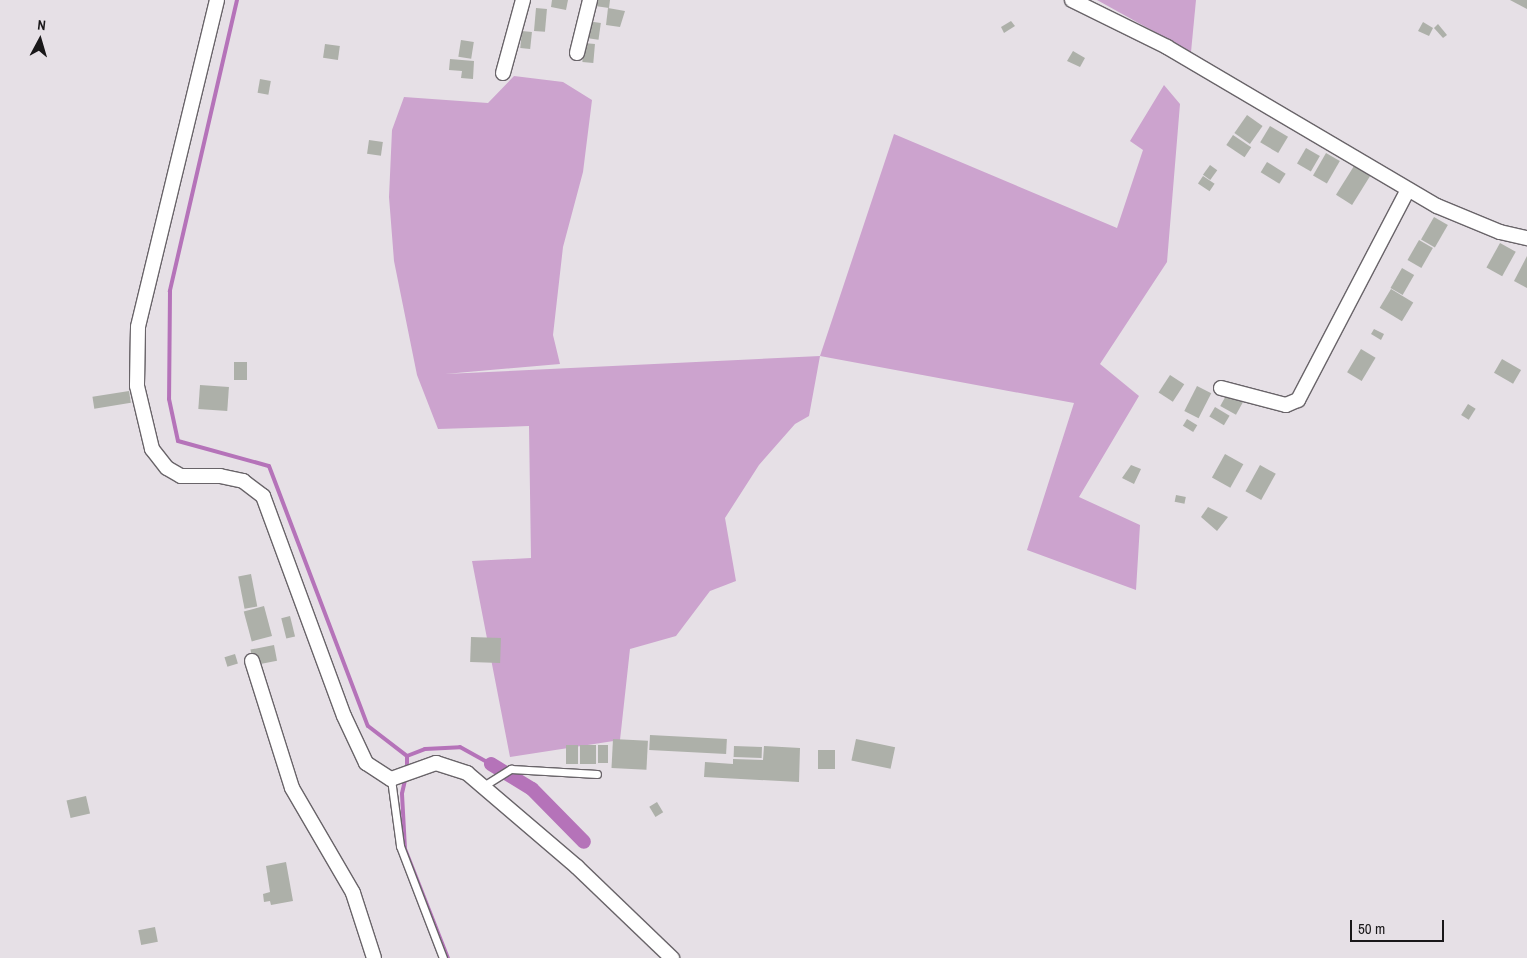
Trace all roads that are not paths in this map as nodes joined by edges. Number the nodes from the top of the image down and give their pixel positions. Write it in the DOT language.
graph roads {
  1 [pos="217,0"];
  2 [pos="523,0"];
  3 [pos="590,0"];
  4 [pos="1072,0"];
  5 [pos="577,53"];
  6 [pos="503,73"];
  7 [pos="1408,190"];
  8 [pos="1527,238"];
  9 [pos="1221,388"];
  10 [pos="252,661"];
  11 [pos="597,774"];
  12 [pos="396,777"];
  13 [pos="486,783"];
  14 [pos="374,958"];
  15 [pos="443,958"];
  16 [pos="672,958"];
  1 -- 12 [label="street"];
  2 -- 6 [label="street"];
  3 -- 5 [label="street"];
  4 -- 7 [label="street"];
  7 -- 8 [label="street"];
  7 -- 9 [label="street"];
  10 -- 14 [label="street"];
  11 -- 13 [label="lane"];
  12 -- 13 [label="street"];
  12 -- 15 [label="lane"];
  13 -- 16 [label="street"];
}
